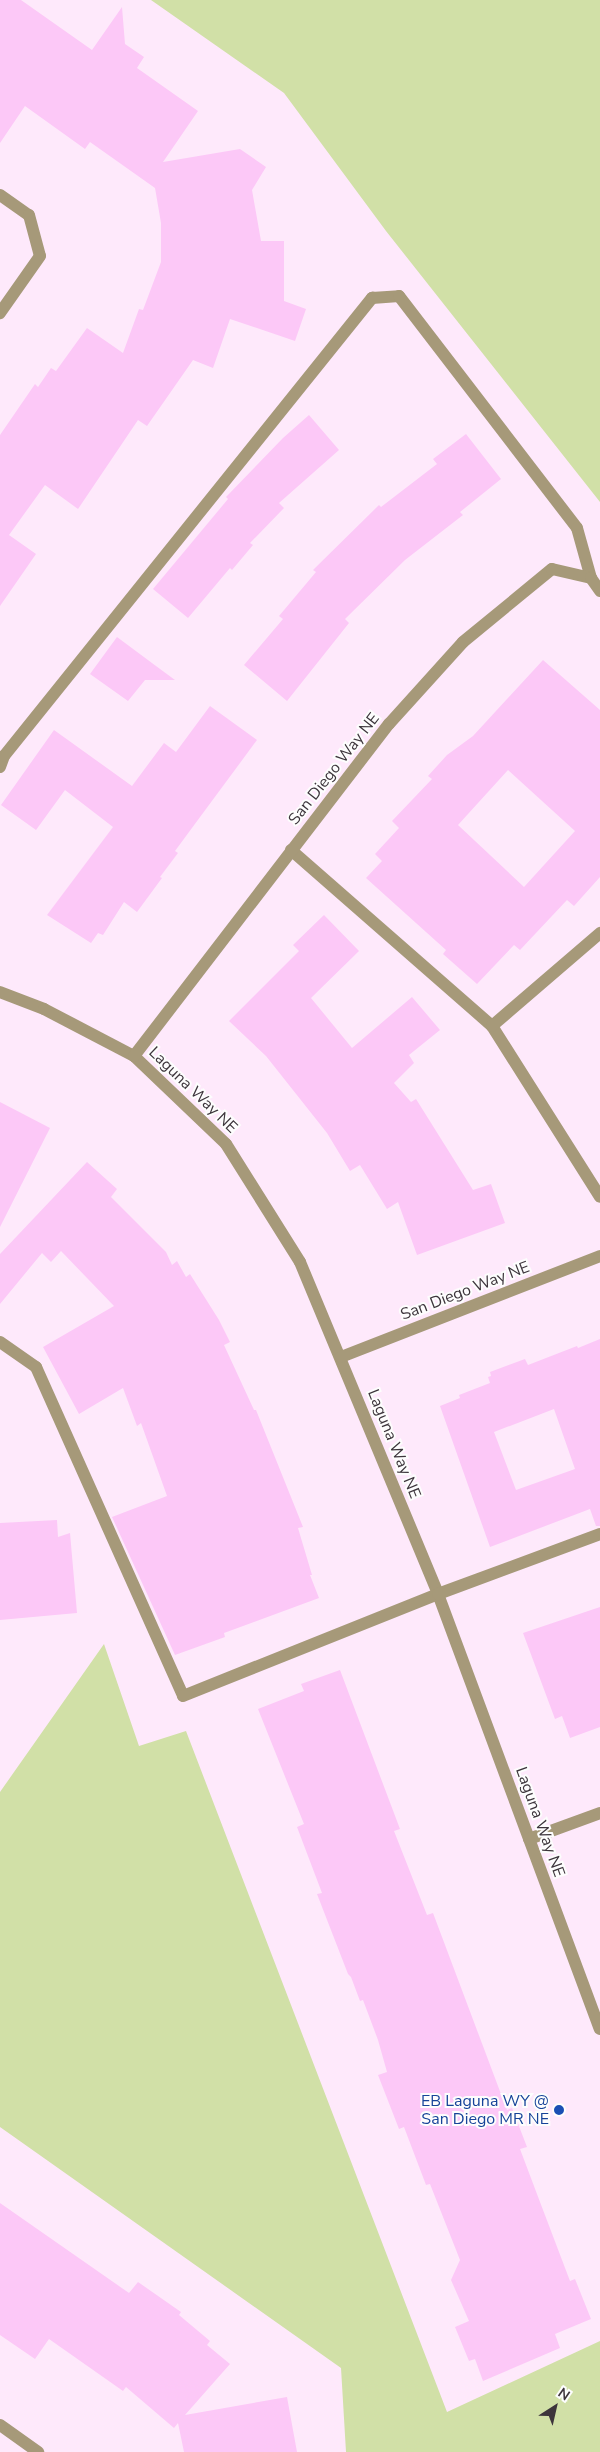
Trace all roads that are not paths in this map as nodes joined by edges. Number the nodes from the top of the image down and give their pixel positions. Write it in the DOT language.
graph roads {
  1 [pos="0,195"];
  2 [pos="0,313"];
  3 [pos="591,578"];
  4 [pos="600,590"];
  5 [pos="0,767"];
  6 [pos="291,850"];
  7 [pos="600,933"];
  8 [pos="0,992"];
  9 [pos="492,1026"];
  10 [pos="134,1056"];
  11 [pos="600,1197"];
  12 [pos="600,1256"];
  13 [pos="0,1342"];
  14 [pos="341,1357"];
  15 [pos="600,1534"];
  16 [pos="438,1594"];
  17 [pos="600,1813"];
  18 [pos="529,1839"];
  19 [pos="600,2029"];
  20 [pos="0,2425"];
  21 [pos="38,2452"];
  1 -- 2 [label="street"];
  3 -- 4 [label="street"];
  3 -- 5 [label="street"];
  3 -- 6 [label="street, San Diego Way NE"];
  6 -- 9 [label="street"];
  6 -- 10 [label="street, San Diego Way NE"];
  7 -- 9 [label="street"];
  8 -- 10 [label="street, Laguna Way NE"];
  9 -- 11 [label="street"];
  10 -- 14 [label="street, Laguna Way NE"];
  12 -- 14 [label="street, San Diego Way NE"];
  13 -- 16 [label="street"];
  14 -- 16 [label="street, Laguna Way NE"];
  15 -- 16 [label="street"];
  16 -- 18 [label="street, Laguna Way NE"];
  17 -- 18 [label="street"];
  18 -- 19 [label="street, Laguna Way NE"];
  20 -- 21 [label="street"];
}
